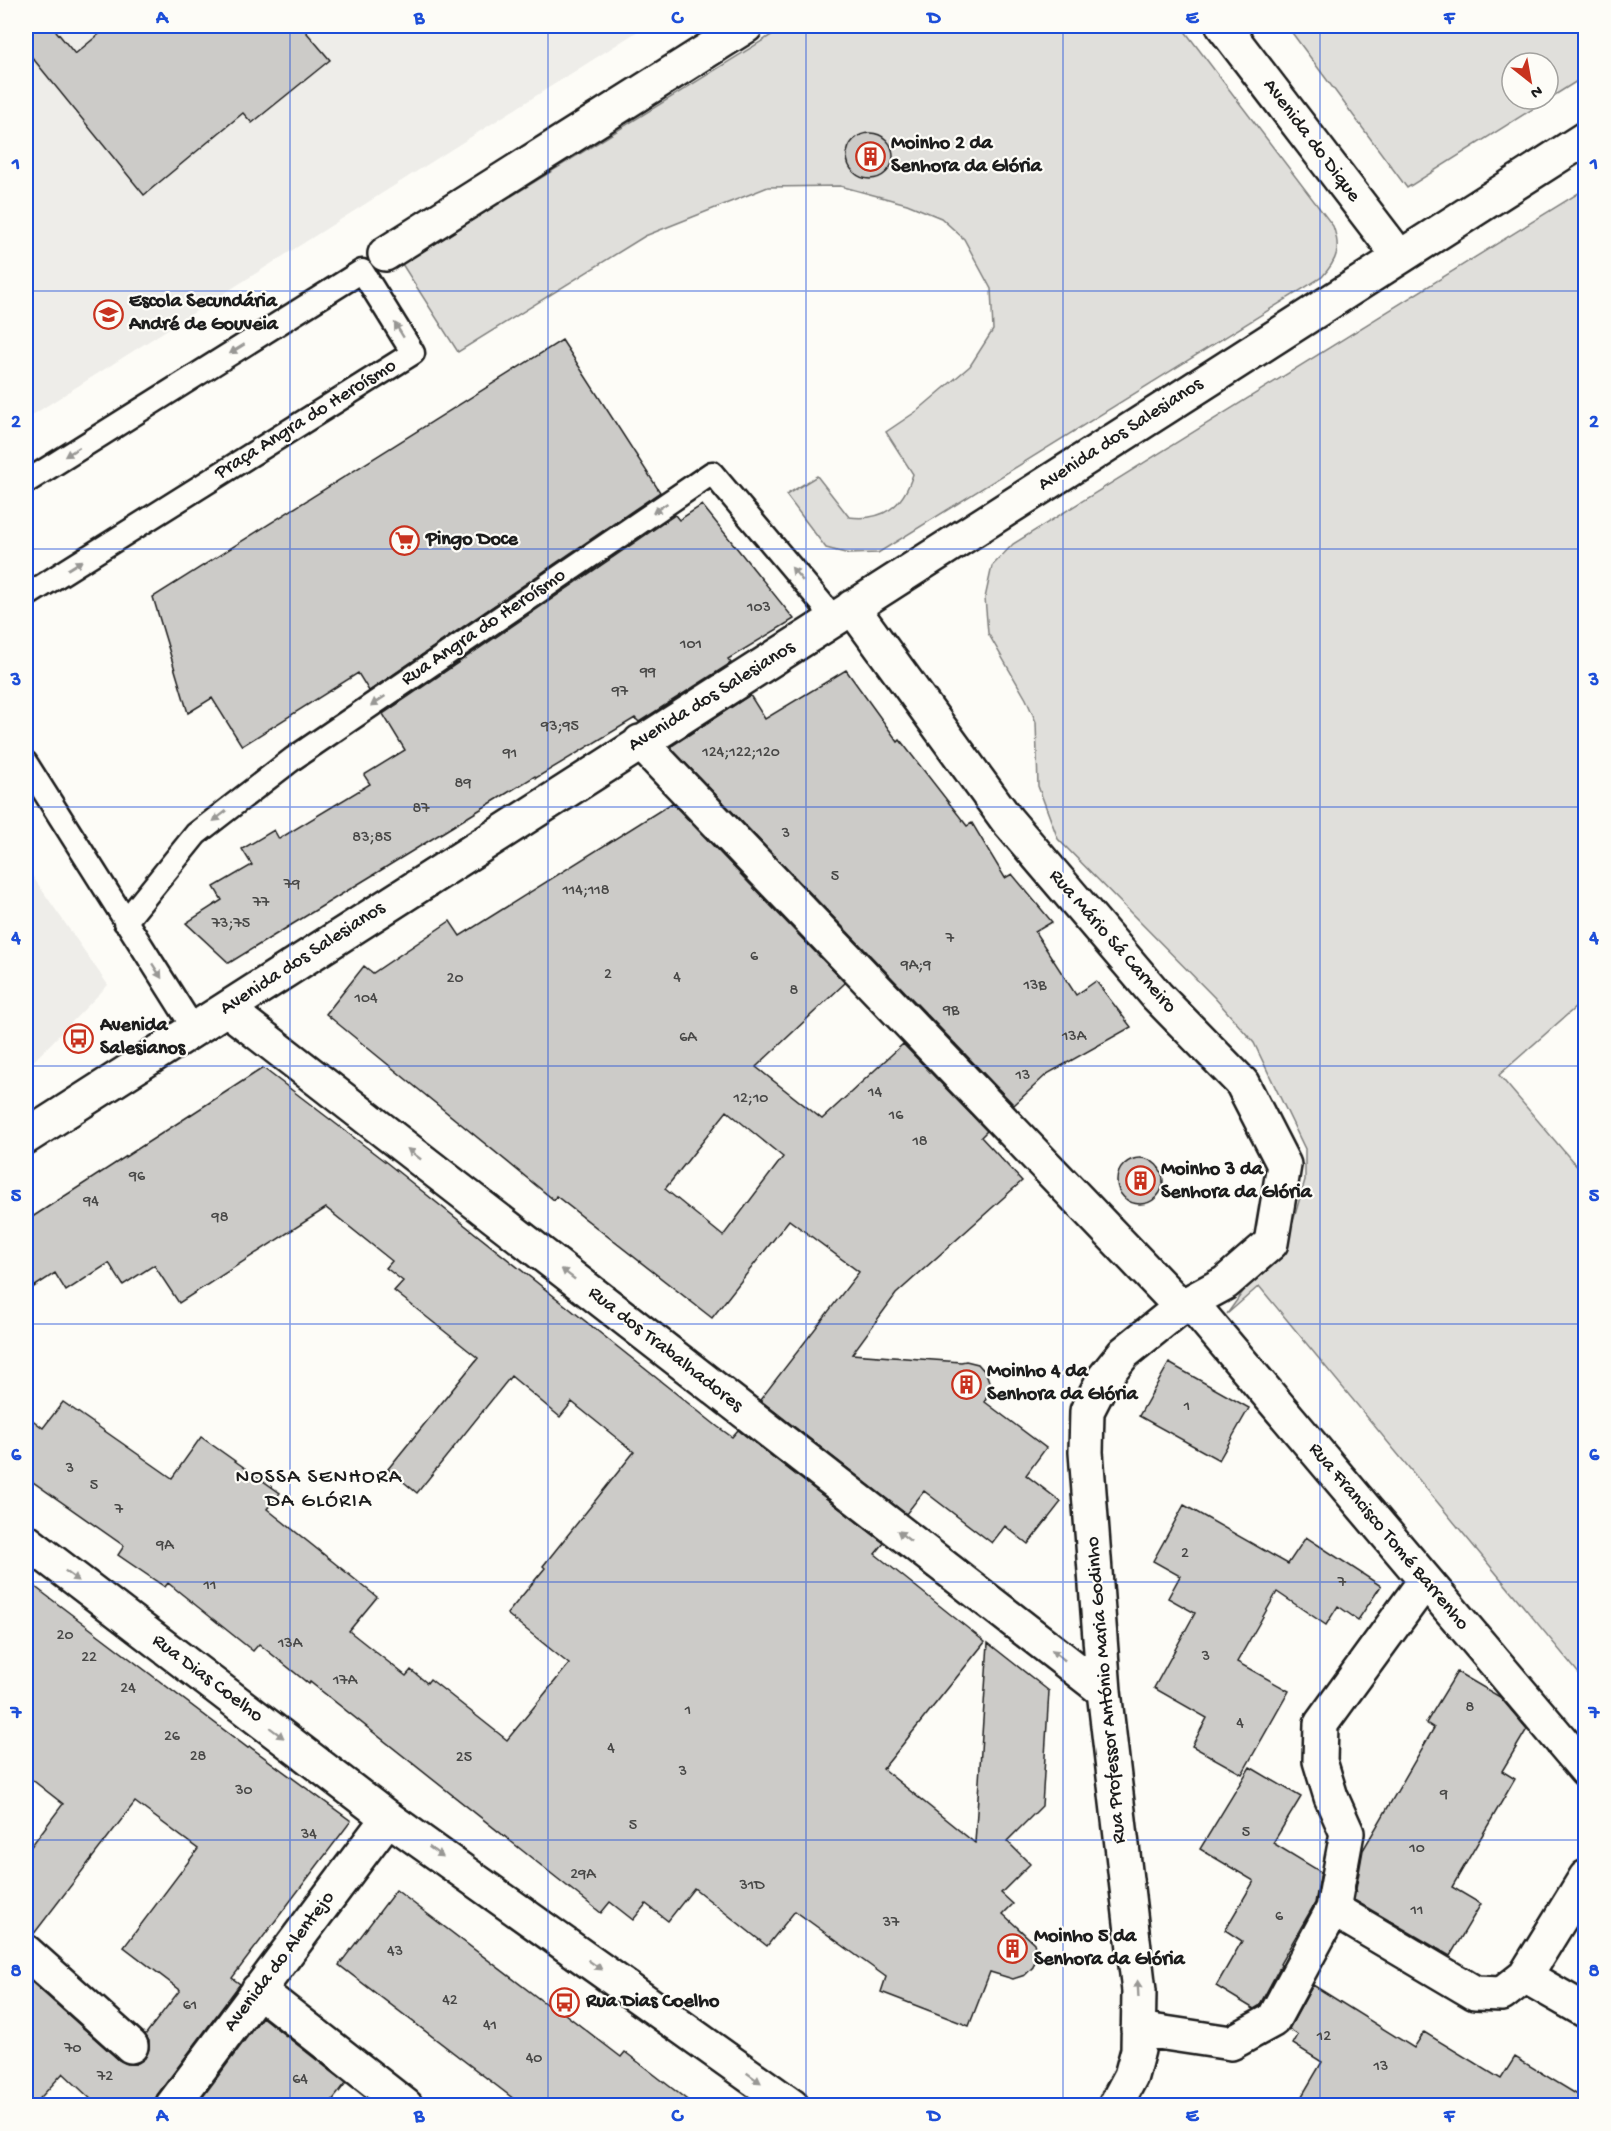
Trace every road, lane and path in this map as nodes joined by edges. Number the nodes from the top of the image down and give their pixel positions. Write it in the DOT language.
graph roads {
  1 [pos="746,26"];
  2 [pos="1223,26"];
  3 [pos="1586,138"];
  4 [pos="385,254"];
  5 [pos="1398,256"];
  6 [pos="26,482"];
  7 [pos="26,596"];
  8 [pos="844,613"];
  9 [pos="640,742"];
  10 [pos="26,763"];
  11 [pos="125,922"];
  12 [pos="227,1009"];
  13 [pos="194,1029"];
  14 [pos="26,1137"];
  15 [pos="1186,1305"];
  16 [pos="26,1541"];
  17 [pos="1425,1581"];
  18 [pos="1104,1691"];
  19 [pos="1586,1770"];
  20 [pos="388,1818"];
  21 [pos="1586,1877"];
  22 [pos="1333,1909"];
  23 [pos="26,1952"];
  24 [pos="1525,1976"];
  25 [pos="258,1990"];
  26 [pos="1586,2011"];
  27 [pos="1138,2029"];
  28 [pos="131,2046"];
  29 [pos="172,2106"];
  30 [pos="406,2106"];
  31 [pos="792,2106"];
  32 [pos="1115,2106"];
  1 -- 4 [label="street"];
  2 -- 5 [label="street, Avenida do Dique"];
  3 -- 5 [label="street, Avenida dos Salesianos"];
  5 -- 8 [label="street, Avenida dos Salesianos"];
  7 -- 6 [label="lane, Praça Angra do Heroísmo, one-way"];
  8 -- 9 [label="street, Avenida dos Salesianos"];
  8 -- 11 [label="lane, Rua Angra do Heroísmo, one-way"];
  8 -- 15 [label="street, Rua Mário Sá Carneiro"];
  9 -- 12 [label="street, Avenida dos Salesianos"];
  9 -- 15 [label="street, Rua Francisco Tomé Barrenho"];
  10 -- 11 [label="lane"];
  11 -- 13 [label="lane, one-way"];
  12 -- 13 [label="street, Avenida dos Salesianos"];
  18 -- 12 [label="street, Rua dos Trabalhadores, one-way"];
  13 -- 14 [label="street, Avenida dos Salesianos"];
  15 -- 17 [label="street, Rua Francisco Tomé Barrenho"];
  15 -- 18 [label="street, Rua Professor António Maria Godinho"];
  16 -- 20 [label="street, Rua Dias Coelho, one-way"];
  17 -- 19 [label="street, Rua Francisco Tomé Barrenho"];
  17 -- 22 [label="street"];
  27 -- 18 [label="street, Rua Professor António Maria Godinho, one-way"];
  20 -- 25 [label="street, Avenida do Alentejo"];
  20 -- 31 [label="street, Rua Dias Coelho, one-way"];
  21 -- 24 [label="street"];
  22 -- 24 [label="street"];
  22 -- 27 [label="street"];
  23 -- 28 [label="street"];
  24 -- 26 [label="street"];
  25 -- 29 [label="street, Avenida do Alentejo"];
  25 -- 30 [label="street"];
  27 -- 32 [label="street, Rua Professor António Maria Godinho"];
}
